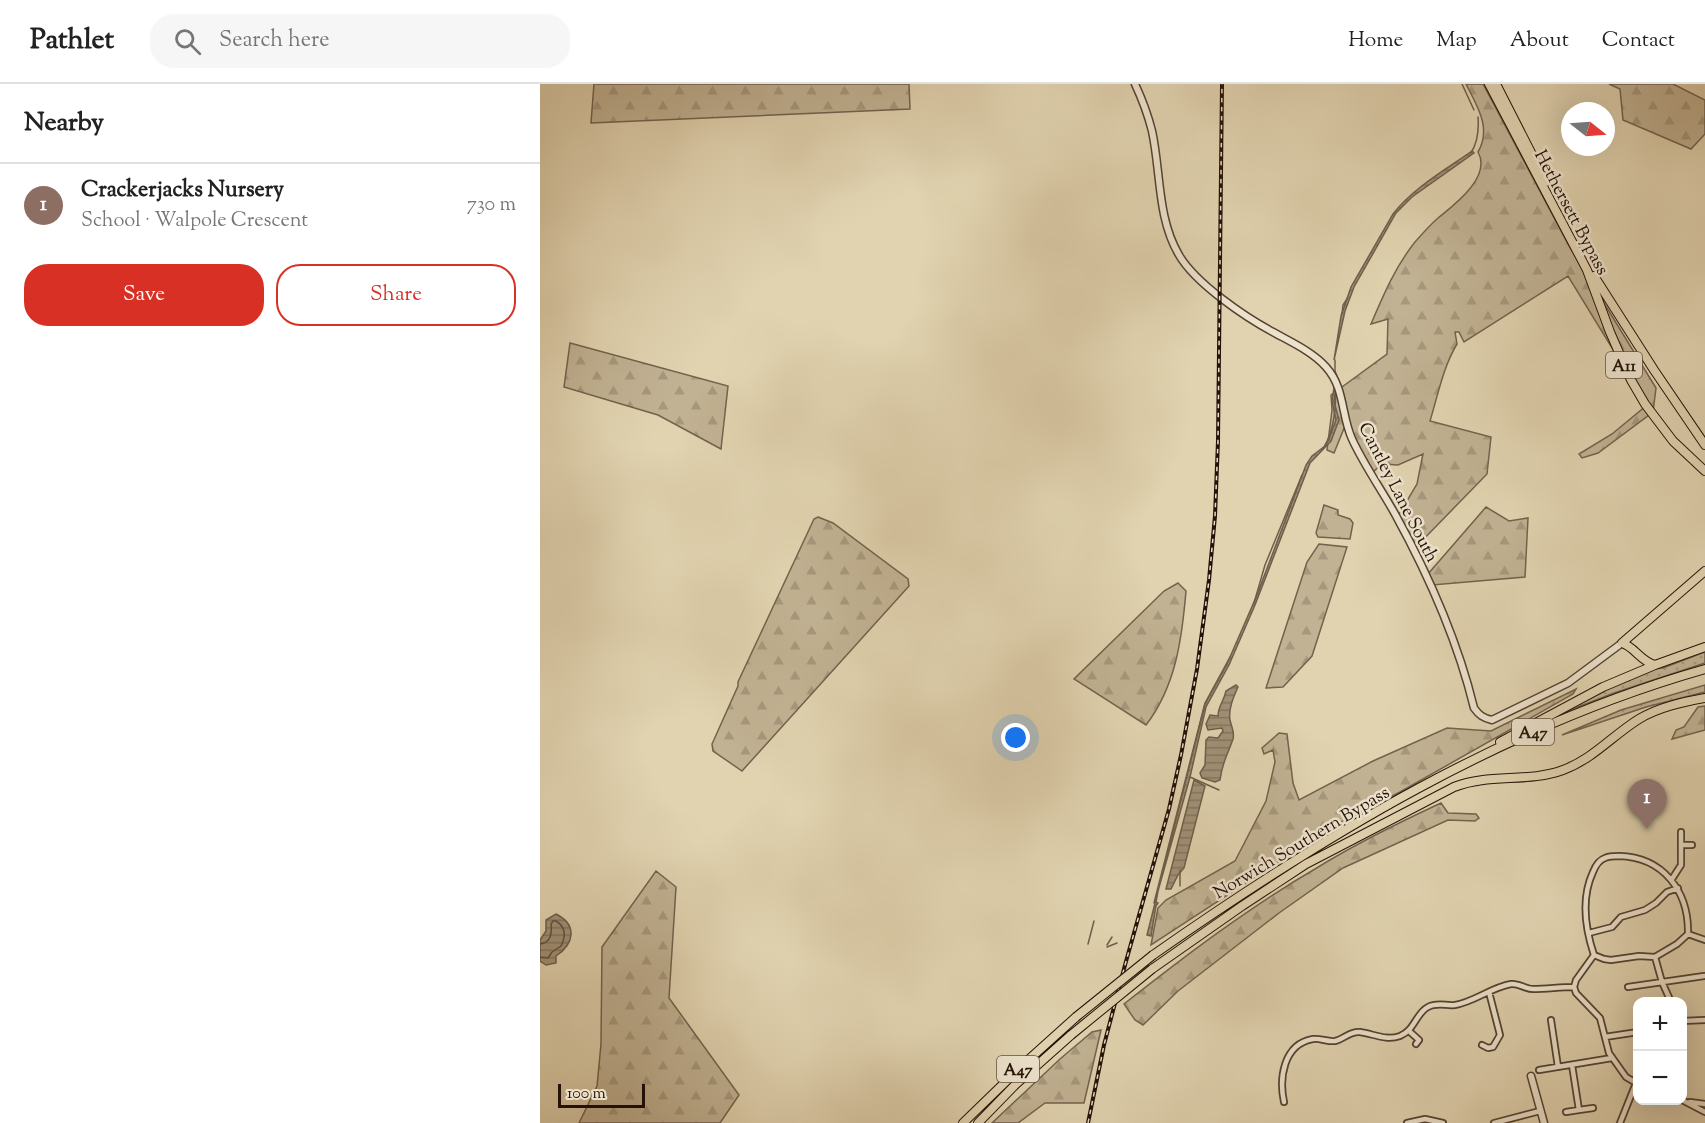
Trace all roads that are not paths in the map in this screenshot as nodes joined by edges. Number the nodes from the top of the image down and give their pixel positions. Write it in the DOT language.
graph roads {
  1 [pos="1135,84"];
  2 [pos="1489,84"];
  3 [pos="1496,84"];
  4 [pos="1705,445"];
  5 [pos="1705,471"];
  6 [pos="1705,571"];
  7 [pos="1622,643"];
  8 [pos="1705,647"];
  9 [pos="1655,665"];
  10 [pos="1705,669"];
  11 [pos="1705,698"];
  12 [pos="1370,815"];
  13 [pos="1681,832"];
  14 [pos="1681,845"];
  15 [pos="1692,845"];
  16 [pos="1672,879"];
  17 [pos="1678,888"];
  18 [pos="1589,933"];
  19 [pos="1688,934"];
  20 [pos="1705,940"];
  21 [pos="1594,955"];
  22 [pos="1655,957"];
  23 [pos="1704,976"];
  24 [pos="1662,982"];
  25 [pos="1574,987"];
  26 [pos="1628,987"];
  27 [pos="1489,992"];
  28 [pos="1669,997"];
  29 [pos="1551,1020"];
  30 [pos="1705,1020"];
  31 [pos="1687,1021"];
  32 [pos="1409,1031"];
  33 [pos="1633,1033"];
  34 [pos="1605,1036"];
  35 [pos="1419,1040"];
  36 [pos="1482,1045"];
  37 [pos="1612,1058"];
  38 [pos="1572,1065"];
  39 [pos="1558,1067"];
  40 [pos="1539,1070"];
  41 [pos="1531,1076"];
  42 [pos="1633,1082"];
  43 [pos="1633,1091"];
  44 [pos="1284,1102"];
  45 [pos="1687,1102"];
  46 [pos="1687,1103"];
  47 [pos="1705,1104"];
  48 [pos="1593,1108"];
  49 [pos="1579,1110"];
  50 [pos="1540,1111"];
  51 [pos="1566,1112"];
  52 [pos="1705,1112"];
  53 [pos="963,1123"];
  54 [pos="978,1123"];
  55 [pos="1407,1123"];
  56 [pos="1443,1123"];
  57 [pos="1494,1123"];
  58 [pos="1544,1123"];
  59 [pos="1620,1123"];
  1 -- 7 [label="street, Cantley Lane South"];
  2 -- 5 [label="highway, Hethersett Bypass / A11"];
  3 -- 4 [label="highway, Hethersett Bypass / A11"];
  6 -- 7 [label="highway"];
  7 -- 9 [label="highway"];
  8 -- 9 [label="highway, A47"];
  9 -- 12 [label="highway, A47"];
  10 -- 12 [label="highway, Norwich Southern Bypass / A47"];
  11 -- 54 [label="highway, A47, bridge"];
  12 -- 53 [label="highway, Norwich Southern Bypass / A47, bridge"];
  13 -- 14 [label="street"];
  14 -- 15 [label="street"];
  14 -- 16 [label="street"];
  16 -- 17 [label="street"];
  16 -- 18 [label="street"];
  17 -- 18 [label="street"];
  17 -- 19 [label="street"];
  18 -- 21 [label="street"];
  19 -- 20 [label="street"];
  19 -- 22 [label="street"];
  21 -- 22 [label="street"];
  21 -- 25 [label="street"];
  22 -- 24 [label="street"];
  23 -- 24 [label="street"];
  24 -- 26 [label="street"];
  24 -- 28 [label="street"];
  25 -- 27 [label="street"];
  25 -- 34 [label="street"];
  27 -- 32 [label="street"];
  27 -- 36 [label="street"];
  29 -- 39 [label="street"];
  30 -- 31 [label="street"];
  32 -- 35 [label="street"];
  32 -- 44 [label="street"];
  33 -- 34 [label="street"];
  34 -- 37 [label="street"];
  37 -- 38 [label="street"];
  37 -- 42 [label="street"];
  38 -- 39 [label="street"];
  38 -- 49 [label="street"];
  39 -- 40 [label="street"];
  41 -- 50 [label="street"];
  43 -- 59 [label="street"];
  45 -- 47 [label="street"];
  46 -- 52 [label="street"];
  48 -- 49 [label="street"];
  49 -- 51 [label="street"];
  50 -- 57 [label="street"];
  50 -- 58 [label="street"];
  55 -- 56 [label="street"];
}
